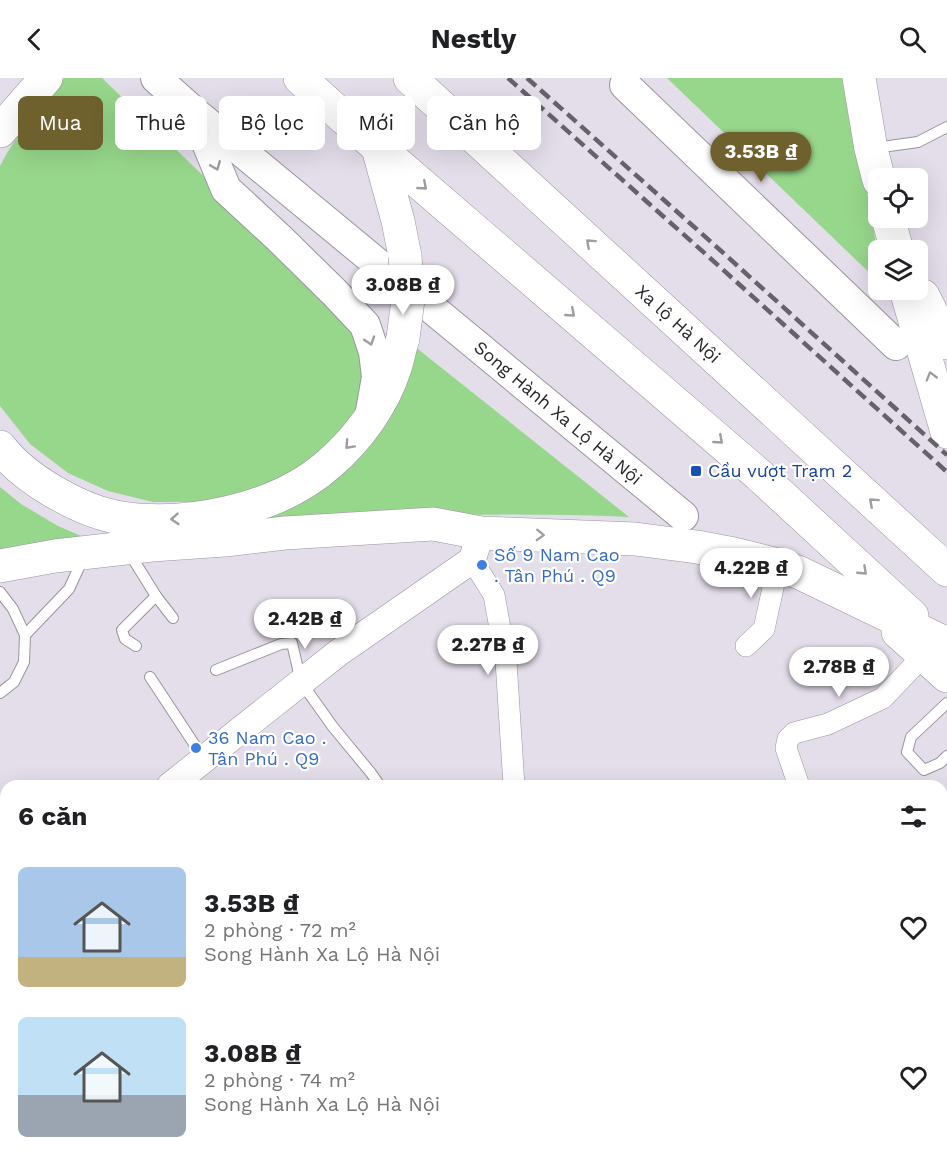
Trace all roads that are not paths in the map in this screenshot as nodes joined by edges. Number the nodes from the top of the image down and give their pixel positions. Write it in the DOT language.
graph roads {
  1 [pos="156,78"];
  2 [pos="300,78"];
  3 [pos="410,78"];
  4 [pos="625,85"];
  5 [pos="23,88"];
  6 [pos="866,88"];
  7 [pos="176,96"];
  8 [pos="337,111"];
  9 [pos="207,123"];
  10 [pos="947,127"];
  11 [pos="0,131"];
  12 [pos="207,143"];
  13 [pos="871,149"];
  14 [pos="379,150"];
  15 [pos="381,150"];
  16 [pos="876,168"];
  17 [pos="909,300"];
  18 [pos="925,300"];
  19 [pos="947,343"];
  20 [pos="896,345"];
  21 [pos="370,418"];
  22 [pos="947,432"];
  23 [pos="0,447"];
  24 [pos="759,475"];
  25 [pos="683,516"];
  26 [pos="477,547"];
  27 [pos="133,559"];
  28 [pos="81,563"];
  29 [pos="778,565"];
  30 [pos="0,566"];
  31 [pos="947,570"];
  32 [pos="0,578"];
  33 [pos="0,592"];
  34 [pos="156,596"];
  35 [pos="872,607"];
  36 [pos="173,618"];
  37 [pos="25,634"];
  38 [pos="136,646"];
  39 [pos="746,646"];
  40 [pos="939,654"];
  41 [pos="216,669"];
  42 [pos="150,676"];
  43 [pos="301,682"];
  44 [pos="0,693"];
  45 [pos="947,704"];
  46 [pos="947,756"];
  47 [pos="204,759"];
  48 [pos="178,780"];
  49 [pos="376,780"];
  50 [pos="514,780"];
  51 [pos="798,780"];
  1 -- 7 [label="main road, Song Hành Xa Lộ Hà Nội"];
  2 -- 8 [label="highway"];
  31 -- 3 [label="highway, Xa lộ Hà Nội, one-way"];
  4 -- 20 [label="main road"];
  5 -- 11 [label="highway"];
  6 -- 13 [label="highway"];
  9 -- 25 [label="main road, Song Hành Xa Lộ Hà Nội"];
  10 -- 13 [label="lane"];
  12 -- 21 [label="main road, one-way"];
  13 -- 16 [label="highway"];
  14 -- 21 [label="highway, bridge"];
  15 -- 24 [label="highway, one-way"];
  22 -- 17 [label="highway, one-way"];
  18 -- 19 [label="highway"];
  21 -- 23 [label="highway, one-way"];
  24 -- 35 [label="highway"];
  24 -- 40 [label="highway, one-way"];
  26 -- 27 [label="highway"];
  26 -- 29 [label="highway, one-way"];
  26 -- 30 [label="highway"];
  26 -- 43 [label="street"];
  26 -- 50 [label="street"];
  27 -- 28 [label="highway"];
  27 -- 34 [label="lane"];
  28 -- 32 [label="highway"];
  28 -- 37 [label="lane"];
  29 -- 35 [label="highway"];
  29 -- 39 [label="street"];
  33 -- 37 [label="lane"];
  34 -- 36 [label="lane"];
  34 -- 38 [label="lane"];
  35 -- 40 [label="highway"];
  37 -- 44 [label="lane"];
  40 -- 51 [label="street"];
  41 -- 43 [label="lane"];
  42 -- 47 [label="lane"];
  43 -- 47 [label="street"];
  43 -- 49 [label="lane"];
  45 -- 46 [label="lane"];
  47 -- 48 [label="street"];
}
